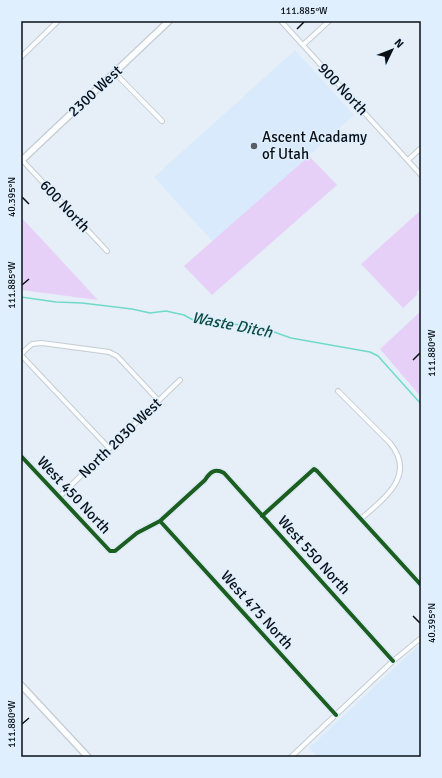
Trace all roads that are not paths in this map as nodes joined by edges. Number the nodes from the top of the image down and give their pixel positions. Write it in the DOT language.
graph roads {
  1 [pos="58,21"];
  2 [pos="169,21"];
  3 [pos="281,21"];
  4 [pos="329,21"];
  5 [pos="303,46"];
  6 [pos="21,57"];
  7 [pos="114,72"];
  8 [pos="162,121"];
  9 [pos="421,148"];
  10 [pos="21,160"];
  11 [pos="408,160"];
  12 [pos="421,175"];
  13 [pos="108,251"];
  14 [pos="21,354"];
  15 [pos="180,380"];
  16 [pos="338,391"];
  17 [pos="158,400"];
  18 [pos="109,448"];
  19 [pos="21,456"];
  20 [pos="60,496"];
  21 [pos="262,516"];
  22 [pos="360,519"];
  23 [pos="160,521"];
  24 [pos="421,585"];
  25 [pos="421,638"];
  26 [pos="394,661"];
  27 [pos="21,684"];
  28 [pos="336,715"];
  29 [pos="88,757"];
  30 [pos="291,757"];
  1 -- 6 [label="street"];
  2 -- 7 [label="main road, 2300 West"];
  3 -- 5 [label="street, 900 North"];
  4 -- 5 [label="street"];
  5 -- 11 [label="street, 900 North"];
  7 -- 8 [label="street"];
  7 -- 10 [label="main road, 2300 West"];
  9 -- 11 [label="street"];
  10 -- 13 [label="street, 600 North"];
  11 -- 12 [label="street, 900 North"];
  14 -- 17 [label="street"];
  14 -- 18 [label="street"];
  15 -- 17 [label="street, North 2030 West"];
  16 -- 22 [label="street"];
  17 -- 18 [label="street, North 2030 West"];
  18 -- 20 [label="street, North 2030 West"];
  19 -- 20 [label="street, West 450 North"];
  20 -- 23 [label="street, West 450 North"];
  21 -- 22 [label="street"];
  21 -- 23 [label="street, West 550 North"];
  21 -- 26 [label="street, West 550 North"];
  22 -- 24 [label="street"];
  23 -- 28 [label="street, West 475 North"];
  25 -- 26 [label="street"];
  26 -- 28 [label="street"];
  27 -- 29 [label="main road"];
  28 -- 30 [label="street"];
}
